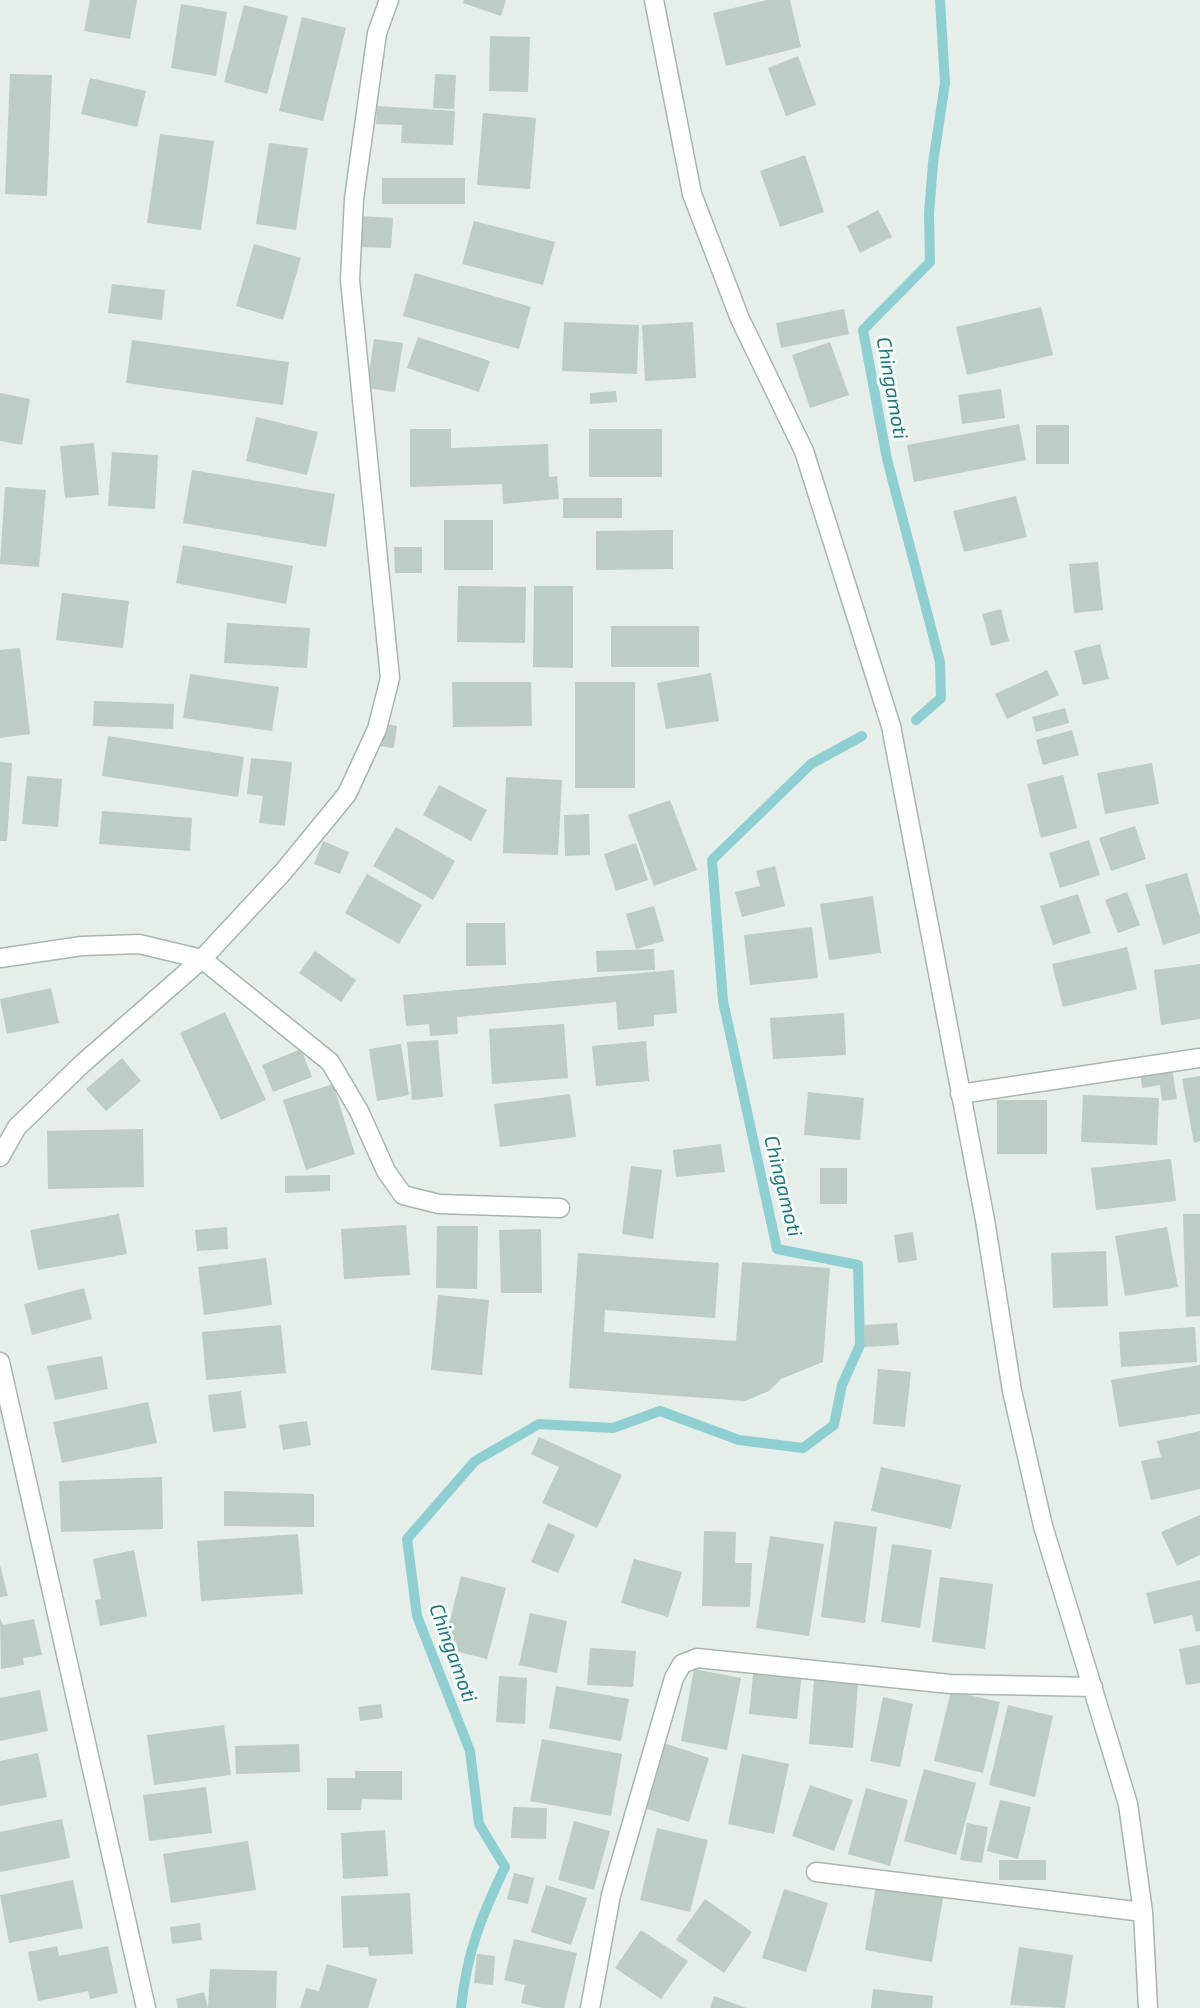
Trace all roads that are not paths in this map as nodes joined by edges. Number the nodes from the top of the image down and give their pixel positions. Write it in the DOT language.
graph roads {
  1 [pos="389,0"];
  2 [pos="654,0"];
  3 [pos="0,958"];
  4 [pos="202,959"];
  5 [pos="1200,1058"];
  6 [pos="960,1094"];
  7 [pos="0,1157"];
  8 [pos="560,1208"];
  9 [pos="0,1362"];
  10 [pos="1094,1687"];
  11 [pos="816,1872"];
  12 [pos="1143,1912"];
  13 [pos="146,2008"];
  14 [pos="590,2008"];
  15 [pos="1148,2008"];
  1 -- 4 [label="street"];
  2 -- 6 [label="street"];
  3 -- 4 [label="street"];
  4 -- 7 [label="street"];
  4 -- 8 [label="street"];
  5 -- 6 [label="street"];
  6 -- 10 [label="street"];
  9 -- 13 [label="street"];
  10 -- 12 [label="street"];
  10 -- 14 [label="street"];
  11 -- 12 [label="street"];
  12 -- 15 [label="street"];
}
